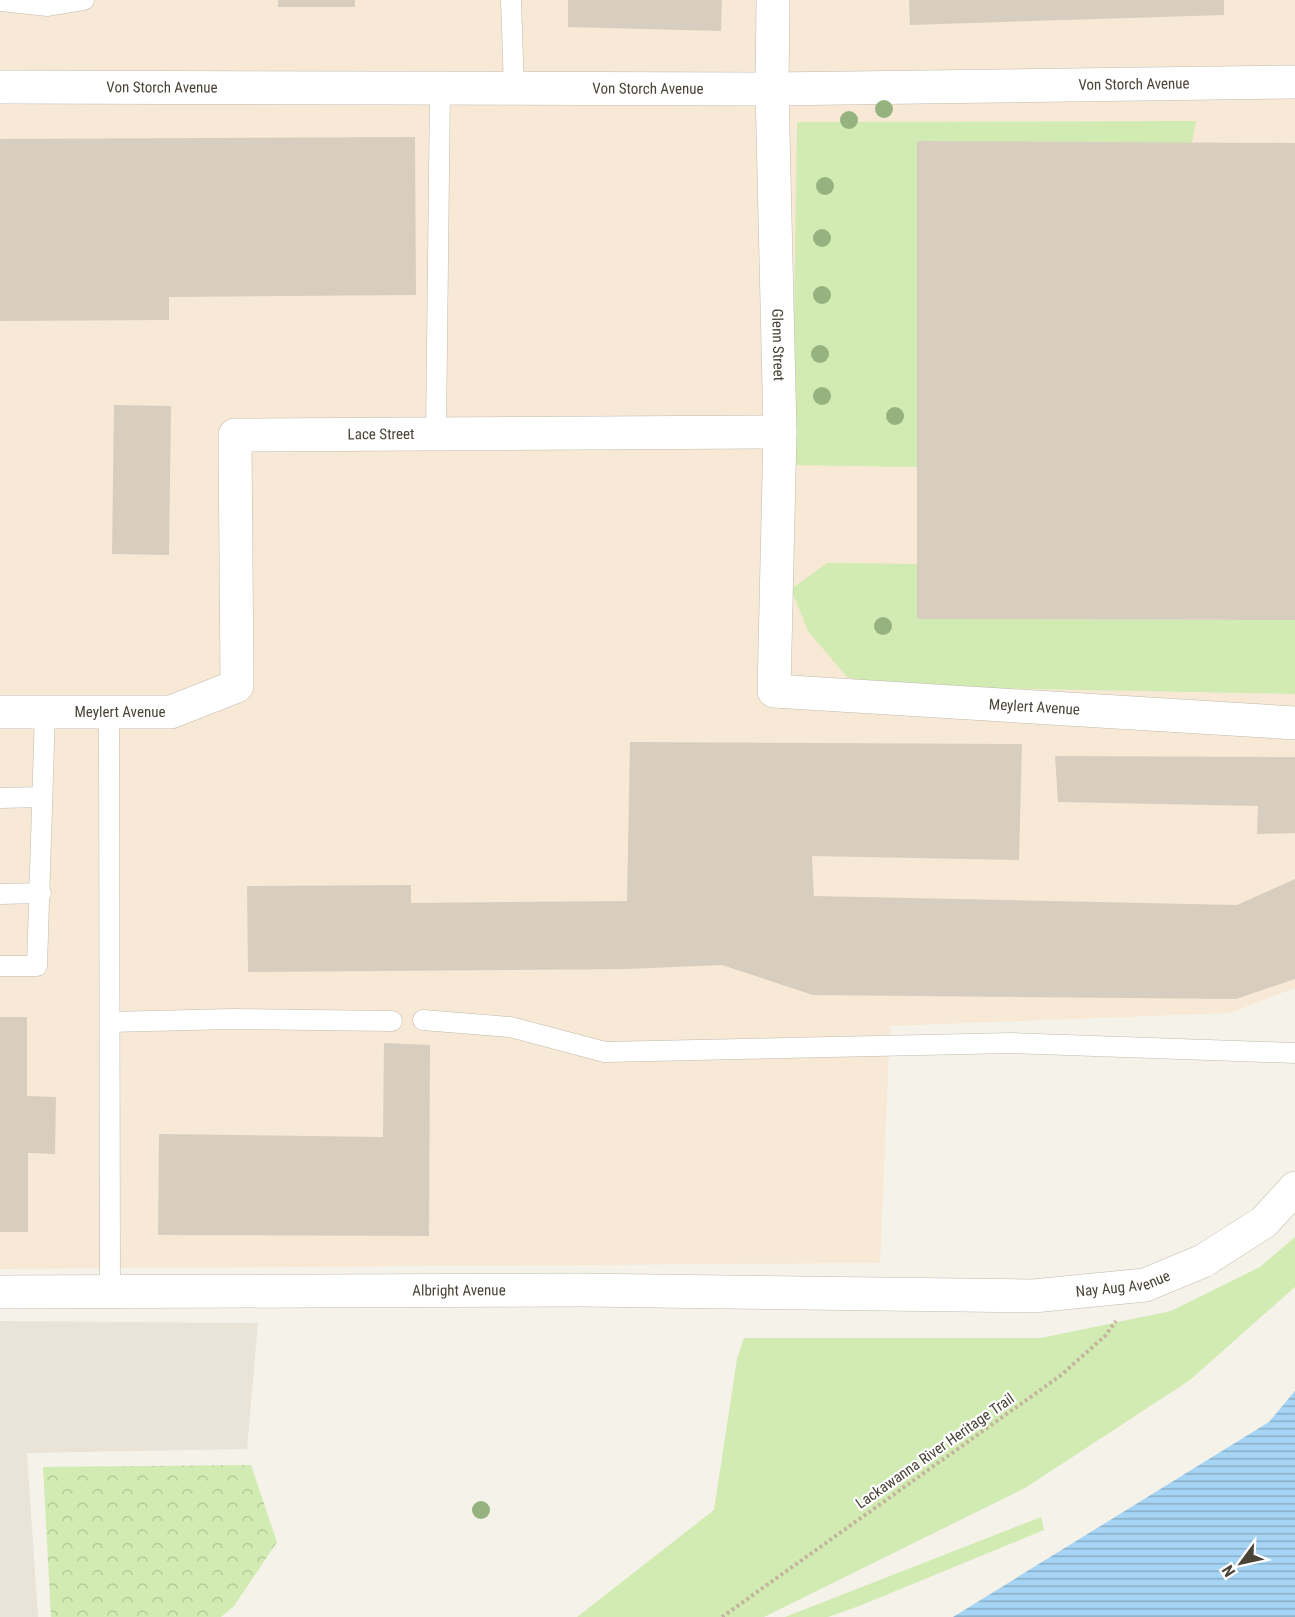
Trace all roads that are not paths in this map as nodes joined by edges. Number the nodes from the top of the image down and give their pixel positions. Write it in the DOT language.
graph roads {
  1 [pos="84,0"];
  2 [pos="510,0"];
  3 [pos="773,0"];
  4 [pos="0,1"];
  5 [pos="1295,82"];
  6 [pos="0,87"];
  7 [pos="440,88"];
  8 [pos="514,88"];
  9 [pos="772,88"];
  10 [pos="780,432"];
  11 [pos="436,434"];
  12 [pos="237,686"];
  13 [pos="774,691"];
  14 [pos="109,711"];
  15 [pos="0,712"];
  16 [pos="45,712"];
  17 [pos="1295,723"];
  18 [pos="42,797"];
  19 [pos="0,798"];
  20 [pos="41,893"];
  21 [pos="0,894"];
  22 [pos="0,966"];
  23 [pos="423,1020"];
  24 [pos="392,1021"];
  25 [pos="110,1022"];
  26 [pos="1295,1053"];
  27 [pos="1295,1188"];
  28 [pos="110,1292"];
  29 [pos="0,1293"];
  30 [pos="920,1294"];
  1 -- 4 [label="lane"];
  2 -- 8 [label="lane"];
  3 -- 9 [label="street, Glenn Street"];
  5 -- 9 [label="street, Von Storch Avenue"];
  6 -- 7 [label="street, Von Storch Avenue"];
  7 -- 8 [label="street, Von Storch Avenue"];
  7 -- 11 [label="lane"];
  8 -- 9 [label="street, Von Storch Avenue"];
  9 -- 10 [label="street, Glenn Street"];
  10 -- 11 [label="street, Lace Street"];
  10 -- 13 [label="street, Glenn Street"];
  11 -- 12 [label="street, Lace Street"];
  12 -- 14 [label="street, Meylert Avenue"];
  13 -- 17 [label="street, Meylert Avenue"];
  14 -- 16 [label="street, Meylert Avenue"];
  14 -- 25 [label="lane"];
  15 -- 16 [label="street, Meylert Avenue"];
  16 -- 18 [label="lane"];
  18 -- 19 [label="lane"];
  18 -- 20 [label="lane"];
  20 -- 21 [label="lane"];
  20 -- 22 [label="lane"];
  23 -- 26 [label="lane"];
  24 -- 25 [label="lane"];
  25 -- 28 [label="lane"];
  27 -- 30 [label="street, Nay Aug Avenue"];
  28 -- 29 [label="street, Albright Avenue"];
  28 -- 30 [label="street, Albright Avenue"];
}
